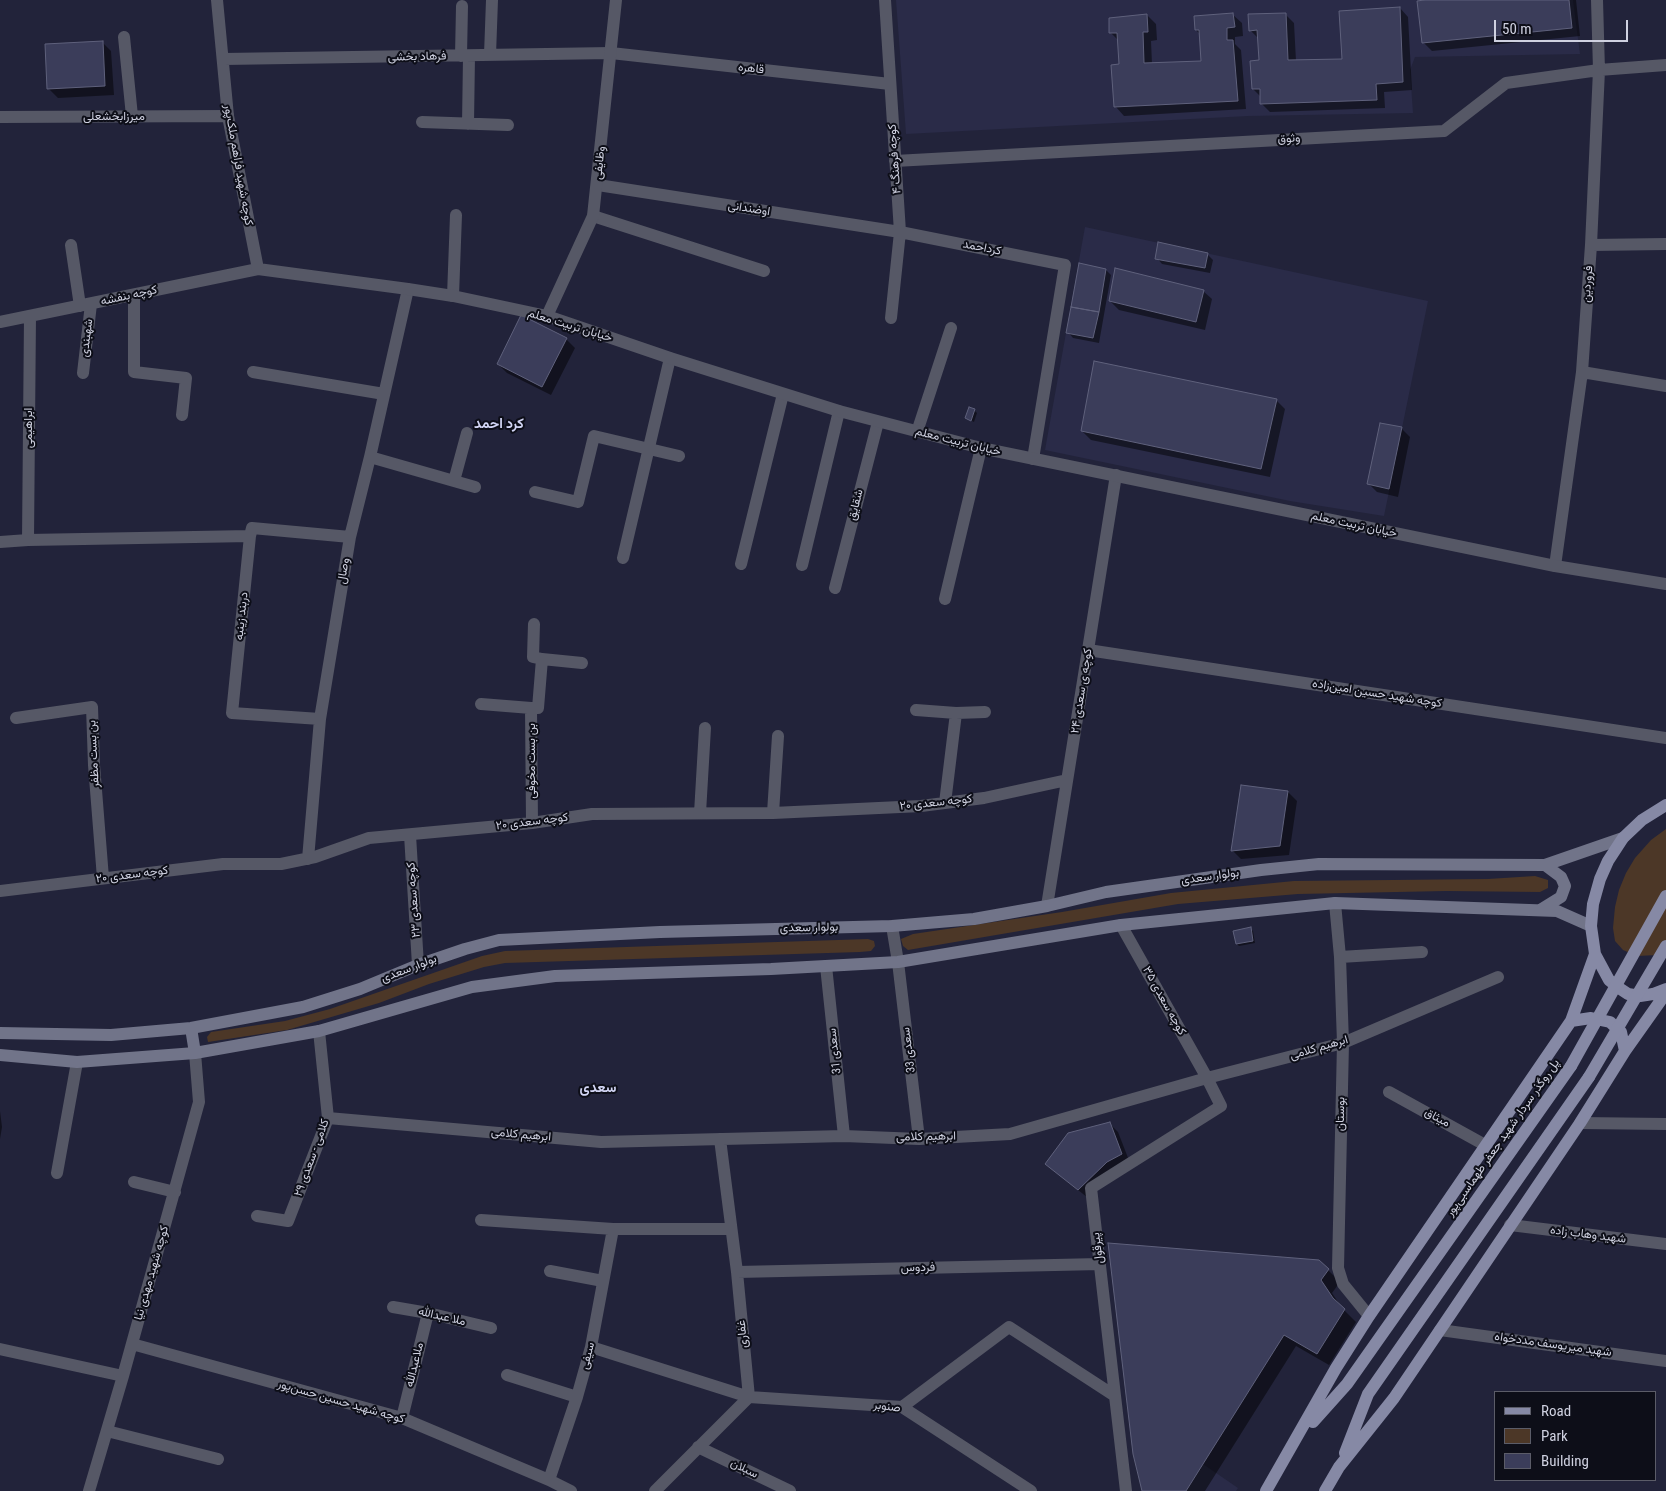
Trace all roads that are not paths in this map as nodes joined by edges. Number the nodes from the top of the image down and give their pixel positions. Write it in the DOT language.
graph roads {
  1 [pos="217,0"];
  2 [pos="492,0"];
  3 [pos="616,0"];
  4 [pos="885,0"];
  5 [pos="1597,0"];
  6 [pos="462,6"];
  7 [pos="124,37"];
  8 [pos="610,54"];
  9 [pos="490,55"];
  10 [pos="465,56"];
  11 [pos="224,59"];
  12 [pos="1666,65"];
  13 [pos="1599,70"];
  14 [pos="890,84"];
  15 [pos="132,116"];
  16 [pos="228,116"];
  17 [pos="0,117"];
  18 [pos="422,122"];
  19 [pos="468,124"];
  20 [pos="508,125"];
  21 [pos="895,161"];
  22 [pos="598,185"];
  23 [pos="456,215"];
  24 [pos="594,216"];
  25 [pos="900,232"];
  26 [pos="1666,244"];
  27 [pos="71,245"];
  28 [pos="1591,245"];
  29 [pos="258,269"];
  30 [pos="764,271"];
  31 [pos="408,289"];
  32 [pos="134,295"];
  33 [pos="453,296"];
  34 [pos="86,305"];
  35 [pos="30,316"];
  36 [pos="547,316"];
  37 [pos="891,318"];
  38 [pos="0,322"];
  39 [pos="951,328"];
  40 [pos="670,358"];
  41 [pos="252,372"];
  42 [pos="1582,372"];
  43 [pos="83,373"];
  44 [pos="1666,386"];
  45 [pos="384,394"];
  46 [pos="783,394"];
  47 [pos="839,411"];
  48 [pos="182,415"];
  49 [pos="878,422"];
  50 [pos="917,432"];
  51 [pos="466,433"];
  52 [pos="649,448"];
  53 [pos="981,448"];
  54 [pos="679,456"];
  55 [pos="370,457"];
  56 [pos="1033,459"];
  57 [pos="1116,475"];
  58 [pos="454,481"];
  59 [pos="476,487"];
  60 [pos="535,492"];
  61 [pos="250,536"];
  62 [pos="350,537"];
  63 [pos="28,540"];
  64 [pos="0,542"];
  65 [pos="623,558"];
  66 [pos="741,564"];
  67 [pos="802,565"];
  68 [pos="1555,566"];
  69 [pos="1666,584"];
  70 [pos="835,588"];
  71 [pos="945,599"];
  72 [pos="534,624"];
  73 [pos="1088,650"];
  74 [pos="542,659"];
  75 [pos="582,663"];
  76 [pos="481,704"];
  77 [pos="531,708"];
  78 [pos="916,710"];
  79 [pos="985,712"];
  80 [pos="956,713"];
  81 [pos="16,718"];
  82 [pos="320,719"];
  83 [pos="705,728"];
  84 [pos="778,736"];
  85 [pos="1666,738"];
  86 [pos="1067,780"];
  87 [pos="945,803"];
  88 [pos="1666,805"];
  89 [pos="700,813"];
  90 [pos="773,813"];
  91 [pos="532,823"];
  92 [pos="410,835"];
  93 [pos="1623,838"];
  94 [pos="308,859"];
  95 [pos="1545,865"];
  96 [pos="103,878"];
  97 [pos="0,891"];
  98 [pos="1666,896"];
  99 [pos="1335,903"];
  100 [pos="1047,906"];
  101 [pos="1540,910"];
  102 [pos="1121,924"];
  103 [pos="892,926"];
  104 [pos="1591,926"];
  105 [pos="1666,946"];
  106 [pos="1422,952"];
  107 [pos="1595,954"];
  108 [pos="1340,957"];
  109 [pos="898,962"];
  110 [pos="418,965"];
  111 [pos="826,966"];
  112 [pos="1498,977"];
  113 [pos="1666,989"];
  114 [pos="1666,993"];
  115 [pos="1570,1022"];
  116 [pos="0,1026"];
  117 [pos="190,1028"];
  118 [pos="319,1031"];
  119 [pos="0,1033"];
  120 [pos="34,1034"];
  121 [pos="1343,1043"];
  122 [pos="1625,1051"];
  123 [pos="195,1053"];
  124 [pos="0,1055"];
  125 [pos="33,1059"];
  126 [pos="77,1062"];
  127 [pos="0,1063"];
  128 [pos="1207,1078"];
  129 [pos="1389,1092"];
  130 [pos="328,1118"];
  131 [pos="1580,1124"];
  132 [pos="1666,1124"];
  133 [pos="844,1136"];
  134 [pos="720,1139"];
  135 [pos="919,1139"];
  136 [pos="1485,1145"];
  137 [pos="58,1173"];
  138 [pos="134,1182"];
  139 [pos="174,1192"];
  140 [pos="256,1216"];
  141 [pos="481,1220"];
  142 [pos="1510,1225"];
  143 [pos="613,1229"];
  144 [pos="731,1229"];
  145 [pos="1666,1244"];
  146 [pos="1100,1264"];
  147 [pos="550,1271"];
  148 [pos="737,1272"];
  149 [pos="603,1281"];
  150 [pos="393,1307"];
  151 [pos="428,1313"];
  152 [pos="1369,1316"];
  153 [pos="491,1328"];
  154 [pos="1440,1330"];
  155 [pos="132,1344"];
  156 [pos="591,1347"];
  157 [pos="0,1349"];
  158 [pos="1666,1361"];
  159 [pos="507,1375"];
  160 [pos="124,1376"];
  161 [pos="1115,1396"];
  162 [pos="577,1397"];
  163 [pos="749,1397"];
  164 [pos="902,1407"];
  165 [pos="402,1418"];
  166 [pos="107,1431"];
  167 [pos="1298,1438"];
  168 [pos="698,1447"];
  169 [pos="218,1459"];
  170 [pos="1339,1466"];
  171 [pos="549,1480"];
  172 [pos="89,1491"];
  173 [pos="571,1491"];
  174 [pos="655,1491"];
  175 [pos="790,1491"];
  176 [pos="1031,1491"];
  177 [pos="1126,1491"];
  178 [pos="1266,1491"];
  179 [pos="1325,1491"];
  1 -- 11 [label="street, کوچه شهید فراهم ملک‌پور"];
  2 -- 9 [label="street"];
  3 -- 8 [label="street, وظایفی"];
  4 -- 14 [label="street, کوچه فرهنگ ۴"];
  5 -- 13 [label="street, فروردین"];
  6 -- 10 [label="street"];
  7 -- 15 [label="street"];
  8 -- 9 [label="street, فرهاد بخشی"];
  8 -- 14 [label="street, قاهره"];
  8 -- 22 [label="street, وظایفی"];
  9 -- 10 [label="street, فرهاد بخشی"];
  10 -- 11 [label="street, فرهاد بخشی"];
  10 -- 19 [label="street"];
  11 -- 16 [label="street, کوچه شهید فراهم ملک‌پور"];
  12 -- 13 [label="street, وثوق"];
  13 -- 21 [label="street, وثوق"];
  13 -- 28 [label="street, فروردین"];
  14 -- 21 [label="street, کوچه فرهنگ ۴"];
  15 -- 16 [label="street, میرزابخشعلی"];
  15 -- 17 [label="street, میرزابخشعلی"];
  16 -- 29 [label="street, کوچه شهید فراهم ملک‌پور"];
  18 -- 19 [label="street"];
  19 -- 20 [label="street"];
  21 -- 25 [label="street, کوچه فرهنگ ۴"];
  22 -- 24 [label="street, وظایفی"];
  22 -- 25 [label="street, اوضندانی"];
  23 -- 33 [label="street"];
  24 -- 30 [label="street"];
  24 -- 36 [label="street, وظایفی"];
  25 -- 37 [label="street, کوچه فرهنگ ۴"];
  25 -- 56 [label="street, کرداحمد"];
  26 -- 28 [label="street"];
  27 -- 34 [label="street, شهبندی"];
  28 -- 42 [label="street, فروردین"];
  29 -- 31 [label="street, خیابان تربیت معلم"];
  29 -- 32 [label="street, کوچه بنفشه"];
  31 -- 33 [label="street, خیابان تربیت معلم"];
  31 -- 45 [label="street, وصال"];
  32 -- 34 [label="street, کوچه بنفشه"];
  32 -- 48 [label="street"];
  33 -- 36 [label="street, خیابان تربیت معلم"];
  34 -- 35 [label="street, کوچه بنفشه"];
  34 -- 43 [label="street, شهبندی"];
  35 -- 38 [label="street, کوچه بنفشه"];
  35 -- 63 [label="street, ابراهیمی"];
  36 -- 40 [label="street, خیابان تربیت معلم"];
  39 -- 50 [label="street"];
  40 -- 46 [label="street, خیابان تربیت معلم"];
  40 -- 52 [label="street"];
  41 -- 45 [label="street"];
  42 -- 44 [label="street"];
  42 -- 68 [label="street, فروردین"];
  45 -- 55 [label="street, وصال"];
  46 -- 47 [label="street, خیابان تربیت معلم"];
  46 -- 66 [label="street"];
  47 -- 49 [label="street, خیابان تربیت معلم"];
  47 -- 67 [label="street"];
  49 -- 50 [label="street, خیابان تربیت معلم"];
  49 -- 70 [label="street, شقایق"];
  50 -- 53 [label="street, خیابان تربیت معلم"];
  51 -- 58 [label="street"];
  52 -- 54 [label="street"];
  52 -- 60 [label="street"];
  52 -- 65 [label="street"];
  53 -- 56 [label="street, خیابان تربیت معلم"];
  53 -- 71 [label="street"];
  55 -- 58 [label="street"];
  55 -- 62 [label="street, وصال"];
  56 -- 57 [label="street, خیابان تربیت معلم"];
  57 -- 68 [label="street, خیابان تربیت معلم"];
  57 -- 73 [label="street, کوچه ی سعدی ۲۴"];
  58 -- 59 [label="street"];
  61 -- 62 [label="street"];
  61 -- 63 [label="street"];
  61 -- 82 [label="street, دربند زینبه"];
  62 -- 82 [label="street, وصال"];
  63 -- 64 [label="street"];
  68 -- 69 [label="street, خیابان تربیت معلم"];
  72 -- 74 [label="street"];
  73 -- 85 [label="street, کوچه شهید حسین امین‌زاده"];
  73 -- 86 [label="street, کوچه ی سعدی ۲۴"];
  74 -- 75 [label="street"];
  74 -- 77 [label="street, بن بست مخوفی"];
  76 -- 77 [label="street"];
  77 -- 91 [label="street, بن بست مخوفی"];
  78 -- 80 [label="street"];
  79 -- 80 [label="street"];
  80 -- 87 [label="street"];
  81 -- 96 [label="street, بن بست مظفر"];
  82 -- 94 [label="street, وصال"];
  83 -- 89 [label="street"];
  84 -- 90 [label="street"];
  86 -- 87 [label="street, کوچه سعدی ۲۰"];
  86 -- 100 [label="street, کوچه ی سعدی ۲۴"];
  87 -- 90 [label="street, کوچه سعدی ۲۰"];
  88 -- 93 [label="main road"];
  89 -- 90 [label="street, کوچه سعدی ۲۰"];
  89 -- 91 [label="street, کوچه سعدی ۲۰"];
  91 -- 92 [label="street, کوچه سعدی ۲۰"];
  92 -- 94 [label="street, کوچه سعدی ۲۰"];
  92 -- 110 [label="street, کوچه سعدی ۲۳"];
  93 -- 95 [label="main road, بولوار سعدی"];
  93 -- 104 [label="main road"];
  94 -- 96 [label="street, کوچه سعدی ۲۰"];
  95 -- 100 [label="main road, بولوار سعدی"];
  95 -- 101 [label="main road"];
  96 -- 97 [label="street, کوچه سعدی ۲۰"];
  98 -- 167 [label="main road, پل روگذر سردار شهید جعفر طهماسبی‌پور, bridge"];
  99 -- 101 [label="main road"];
  99 -- 102 [label="main road"];
  99 -- 108 [label="street, بوستان"];
  100 -- 103 [label="main road, بولوار سعدی"];
  101 -- 104 [label="main road"];
  102 -- 109 [label="main road"];
  102 -- 128 [label="street, کوچه سعدی ۳۵"];
  103 -- 109 [label="street, سعدی 33"];
  103 -- 110 [label="main road, بولوار سعدی"];
  104 -- 107 [label="main road"];
  105 -- 170 [label="main road, bridge"];
  106 -- 108 [label="street"];
  107 -- 113 [label="main road"];
  107 -- 115 [label="main road"];
  108 -- 121 [label="street, بوستان"];
  109 -- 111 [label="main road"];
  109 -- 135 [label="street, سعدی 33"];
  110 -- 117 [label="main road, بولوار سعدی"];
  111 -- 118 [label="main road"];
  111 -- 133 [label="street, سعدی 31"];
  112 -- 121 [label="street, ابرهیم کلامی"];
  114 -- 122 [label="main road"];
  115 -- 122 [label="main road"];
  115 -- 136 [label="main road"];
  116 -- 120 [label="main road"];
  117 -- 120 [label="main road, بولوار سعدی"];
  117 -- 123 [label="main road"];
  118 -- 123 [label="main road"];
  118 -- 130 [label="street, کلامی - سعدی ۲۹"];
  119 -- 120 [label="main road, بولوار سعدی"];
  121 -- 128 [label="street, ابرهیم کلامی"];
  121 -- 152 [label="street, بوستان"];
  122 -- 131 [label="main road"];
  123 -- 126 [label="main road"];
  123 -- 139 [label="street, کوچه شهید مهدی نیا"];
  124 -- 125 [label="main road"];
  125 -- 126 [label="main road"];
  125 -- 127 [label="main road"];
  126 -- 137 [label="street"];
  128 -- 135 [label="street, ابرهیم کلامی"];
  128 -- 146 [label="street, پیرقول"];
  129 -- 136 [label="street, میثاق"];
  130 -- 134 [label="street, ابرهیم کلامی"];
  130 -- 140 [label="street, کلامی - سعدی ۲۹"];
  131 -- 132 [label="street"];
  131 -- 142 [label="main road"];
  133 -- 134 [label="street, ابرهیم کلامی"];
  133 -- 135 [label="street, ابرهیم کلامی"];
  134 -- 144 [label="street, غفاری"];
  136 -- 152 [label="main road"];
  138 -- 139 [label="street"];
  139 -- 155 [label="street, کوچه شهید مهدی نیا"];
  141 -- 143 [label="street"];
  142 -- 145 [label="street, شهید وهاب زاده"];
  142 -- 154 [label="main road"];
  143 -- 144 [label="street"];
  143 -- 149 [label="street, سیفی"];
  144 -- 148 [label="street, غفاری"];
  146 -- 148 [label="street, فردوس"];
  146 -- 161 [label="street, پیرقول"];
  147 -- 149 [label="street"];
  148 -- 163 [label="street, غفاری"];
  149 -- 156 [label="street, سیفی"];
  150 -- 151 [label="street, ملا عبدالله"];
  151 -- 153 [label="street, ملا عبدالله"];
  151 -- 165 [label="street, ملاعبدالله"];
  152 -- 167 [label="main road"];
  154 -- 158 [label="street, شهید میریوسف مددخواه"];
  154 -- 170 [label="main road"];
  155 -- 160 [label="street, کوچه شهید مهدی نیا"];
  155 -- 165 [label="street, کوچه شهید حسین حسن‌پور"];
  156 -- 162 [label="street, سیفی"];
  156 -- 163 [label="street, صنوبر"];
  157 -- 160 [label="street"];
  159 -- 162 [label="street"];
  160 -- 166 [label="street, کوچه شهید مهدی نیا"];
  161 -- 164 [label="street"];
  161 -- 177 [label="street, پیرقول"];
  162 -- 171 [label="street, سیفی"];
  163 -- 164 [label="street, صنوبر"];
  163 -- 168 [label="street"];
  164 -- 176 [label="street, صنوبر"];
  165 -- 171 [label="street, کوچه شهید حسین حسن‌پور"];
  166 -- 169 [label="street"];
  166 -- 172 [label="street, کوچه شهید مهدی نیا"];
  167 -- 178 [label="main road"];
  168 -- 174 [label="street"];
  168 -- 175 [label="street, سبلان"];
  170 -- 179 [label="main road"];
  171 -- 173 [label="street, کوچه شهید حسین حسن‌پور"];
}
